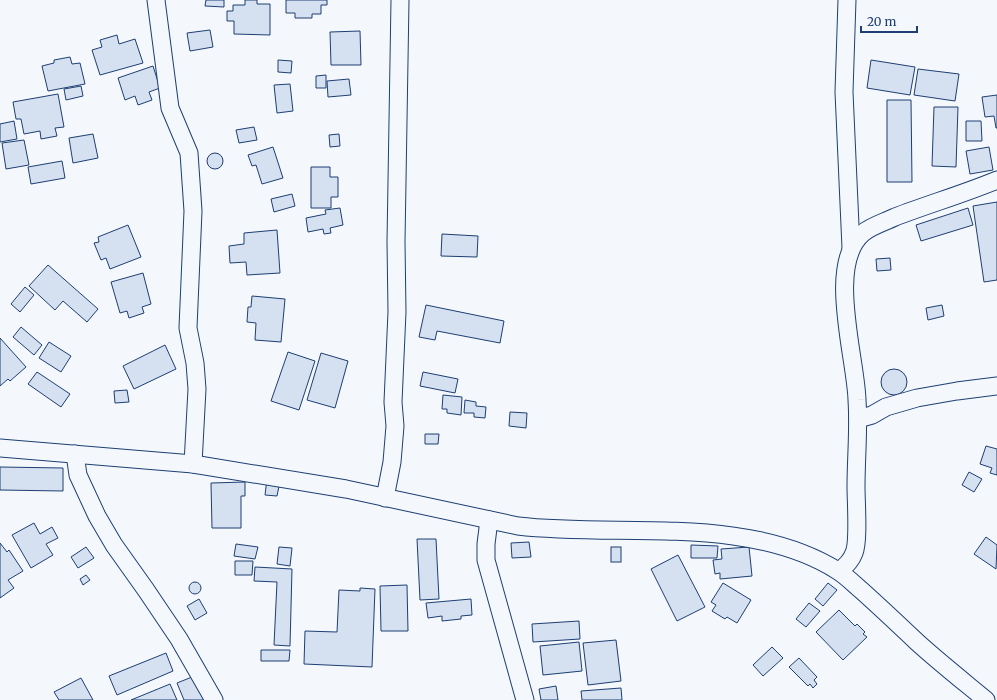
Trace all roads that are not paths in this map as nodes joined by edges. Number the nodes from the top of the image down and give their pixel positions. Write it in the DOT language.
graph roads {
  1 [pos="156,0"];
  2 [pos="400,0"];
  3 [pos="847,0"];
  4 [pos="997,180"];
  5 [pos="851,248"];
  6 [pos="997,386"];
  7 [pos="858,419"];
  8 [pos="0,448"];
  9 [pos="75,454"];
  10 [pos="193,464"];
  11 [pos="385,498"];
  12 [pos="489,520"];
  13 [pos="839,571"];
  14 [pos="214,700"];
  15 [pos="525,700"];
  16 [pos="986,700"];
  1 -- 10 [label="street"];
  2 -- 11 [label="street"];
  3 -- 5 [label="street"];
  4 -- 5 [label="street"];
  5 -- 7 [label="street"];
  6 -- 7 [label="street"];
  7 -- 13 [label="street"];
  8 -- 9 [label="street"];
  9 -- 10 [label="street"];
  9 -- 14 [label="street"];
  10 -- 11 [label="street"];
  11 -- 12 [label="street"];
  12 -- 13 [label="street"];
  12 -- 15 [label="street"];
  13 -- 16 [label="street"];
}
